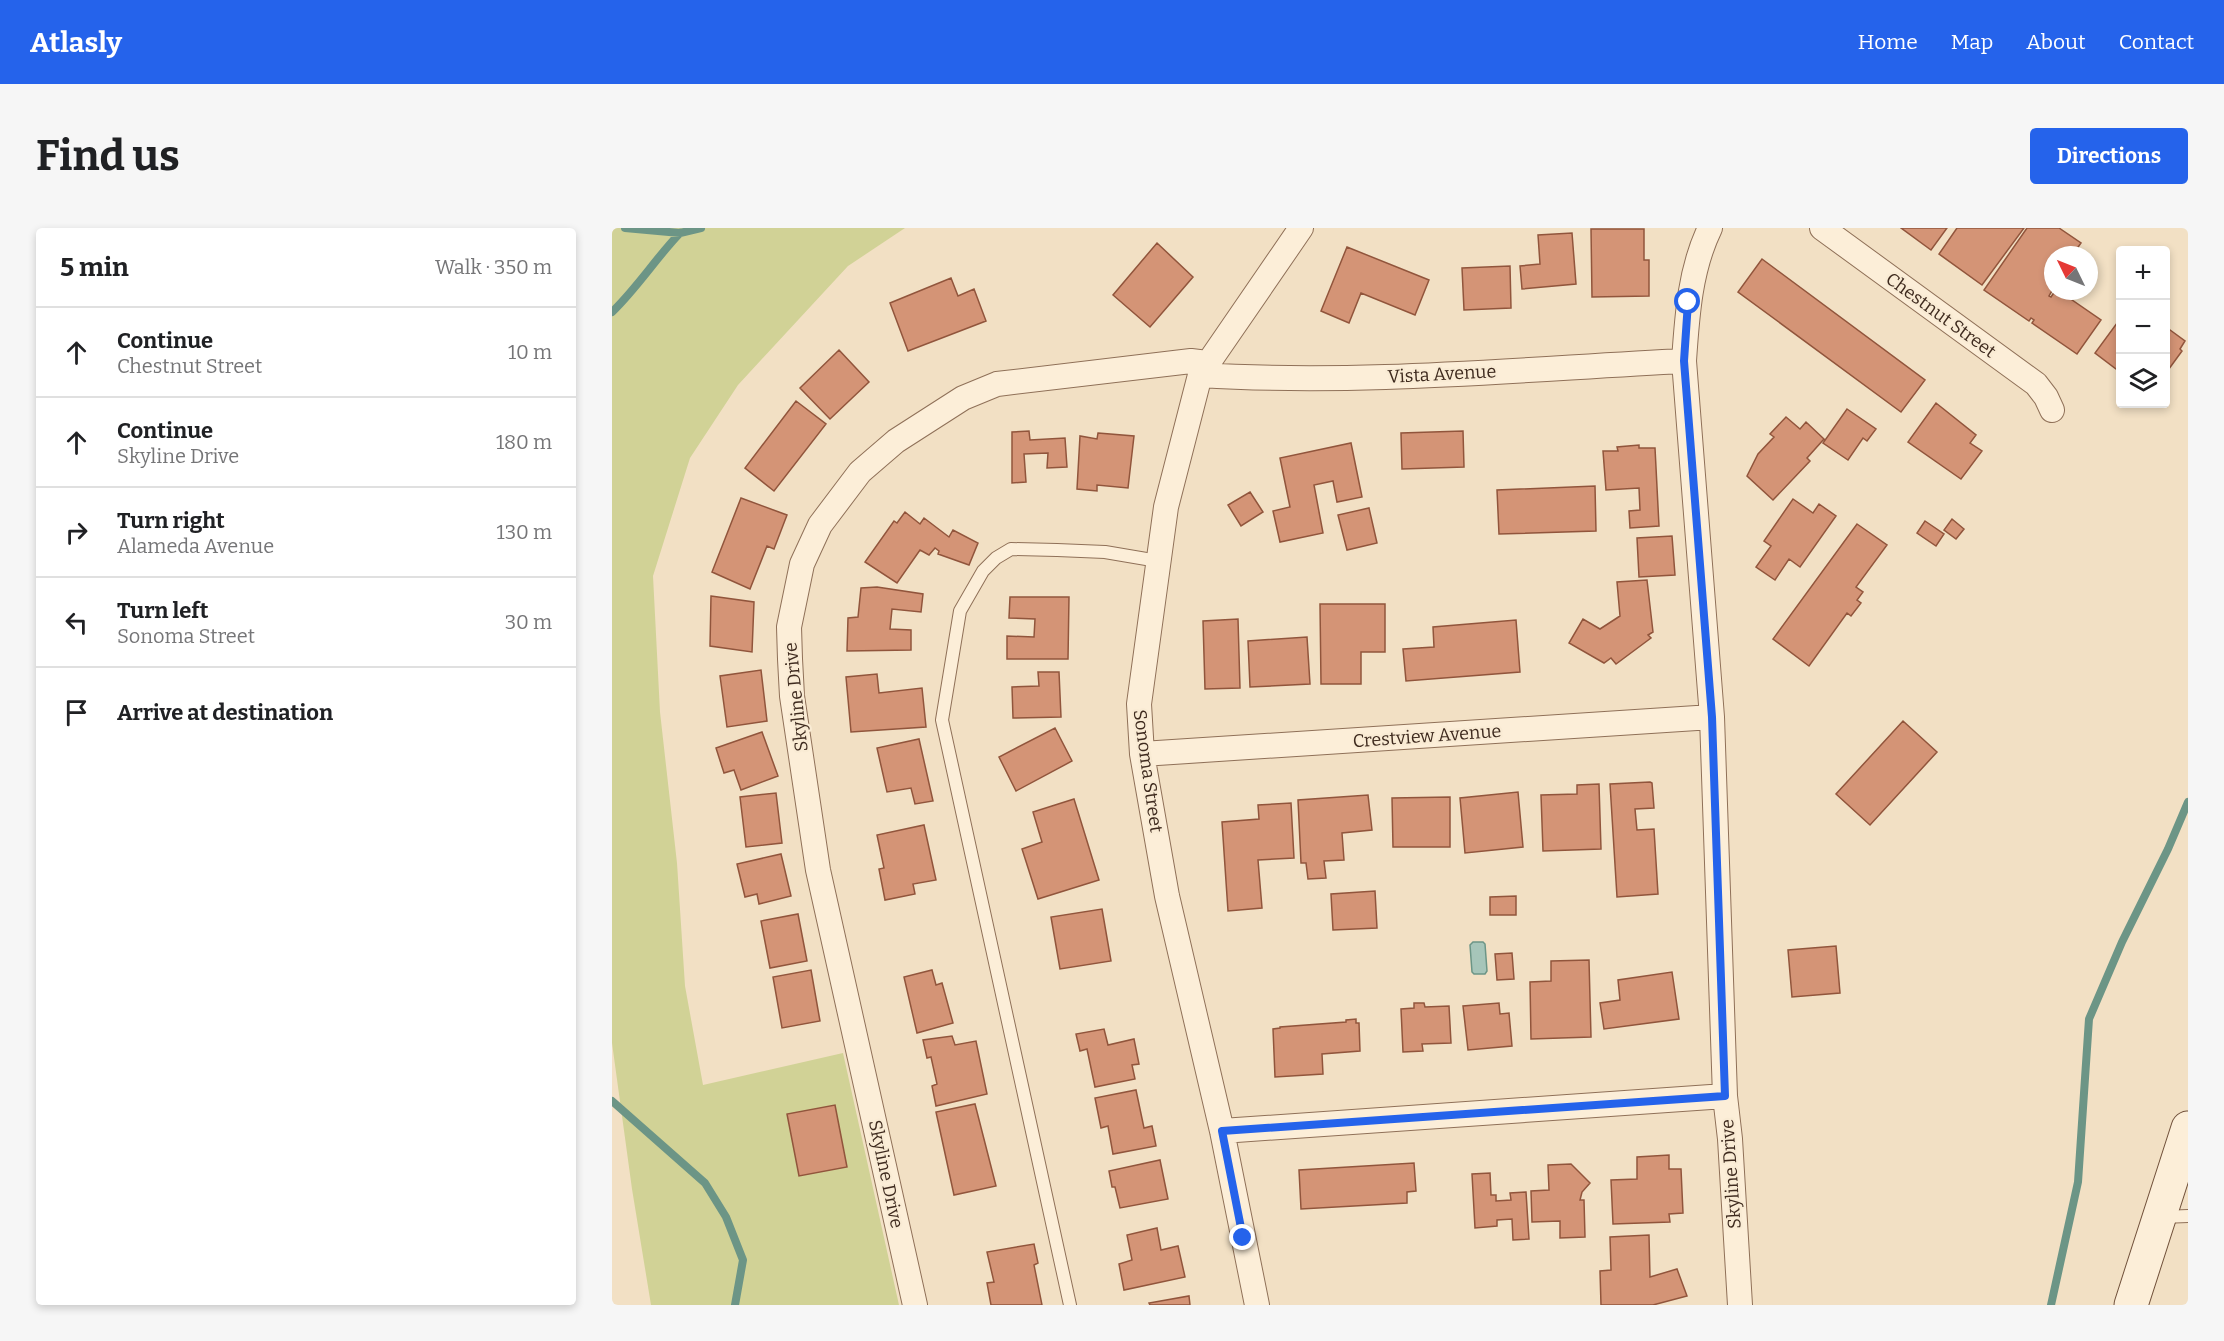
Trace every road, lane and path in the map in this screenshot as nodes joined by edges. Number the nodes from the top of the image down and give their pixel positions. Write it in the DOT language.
graph roads {
  1 [pos="1301,228"];
  2 [pos="1710,228"];
  3 [pos="1822,228"];
  4 [pos="1684,361"];
  5 [pos="1203,369"];
  6 [pos="2052,410"];
  7 [pos="1158,561"];
  8 [pos="1712,717"];
  9 [pos="1142,754"];
  10 [pos="1725,1096"];
  11 [pos="2188,1128"];
  12 [pos="1222,1131"];
  13 [pos="2174,1217"];
  14 [pos="915,1305"];
  15 [pos="1070,1305"];
  16 [pos="1257,1305"];
  17 [pos="1740,1305"];
  18 [pos="2131,1305"];
  1 -- 5 [label="street, Sonoma Street"];
  2 -- 4 [label="street"];
  3 -- 6 [label="street, Chestnut Street"];
  4 -- 5 [label="street, Vista Avenue"];
  4 -- 8 [label="street, Skyline Drive"];
  5 -- 7 [label="street, Sonoma Street"];
  5 -- 14 [label="street, Skyline Drive"];
  7 -- 9 [label="street, Sonoma Street"];
  7 -- 15 [label="lane"];
  8 -- 9 [label="street, Crestview Avenue"];
  8 -- 10 [label="street, Skyline Drive"];
  9 -- 12 [label="street, Sonoma Street"];
  10 -- 12 [label="street"];
  10 -- 17 [label="street, Skyline Drive"];
  11 -- 13 [label="street"];
  12 -- 16 [label="street, Sonoma Street"];
  13 -- 18 [label="street"];
}
